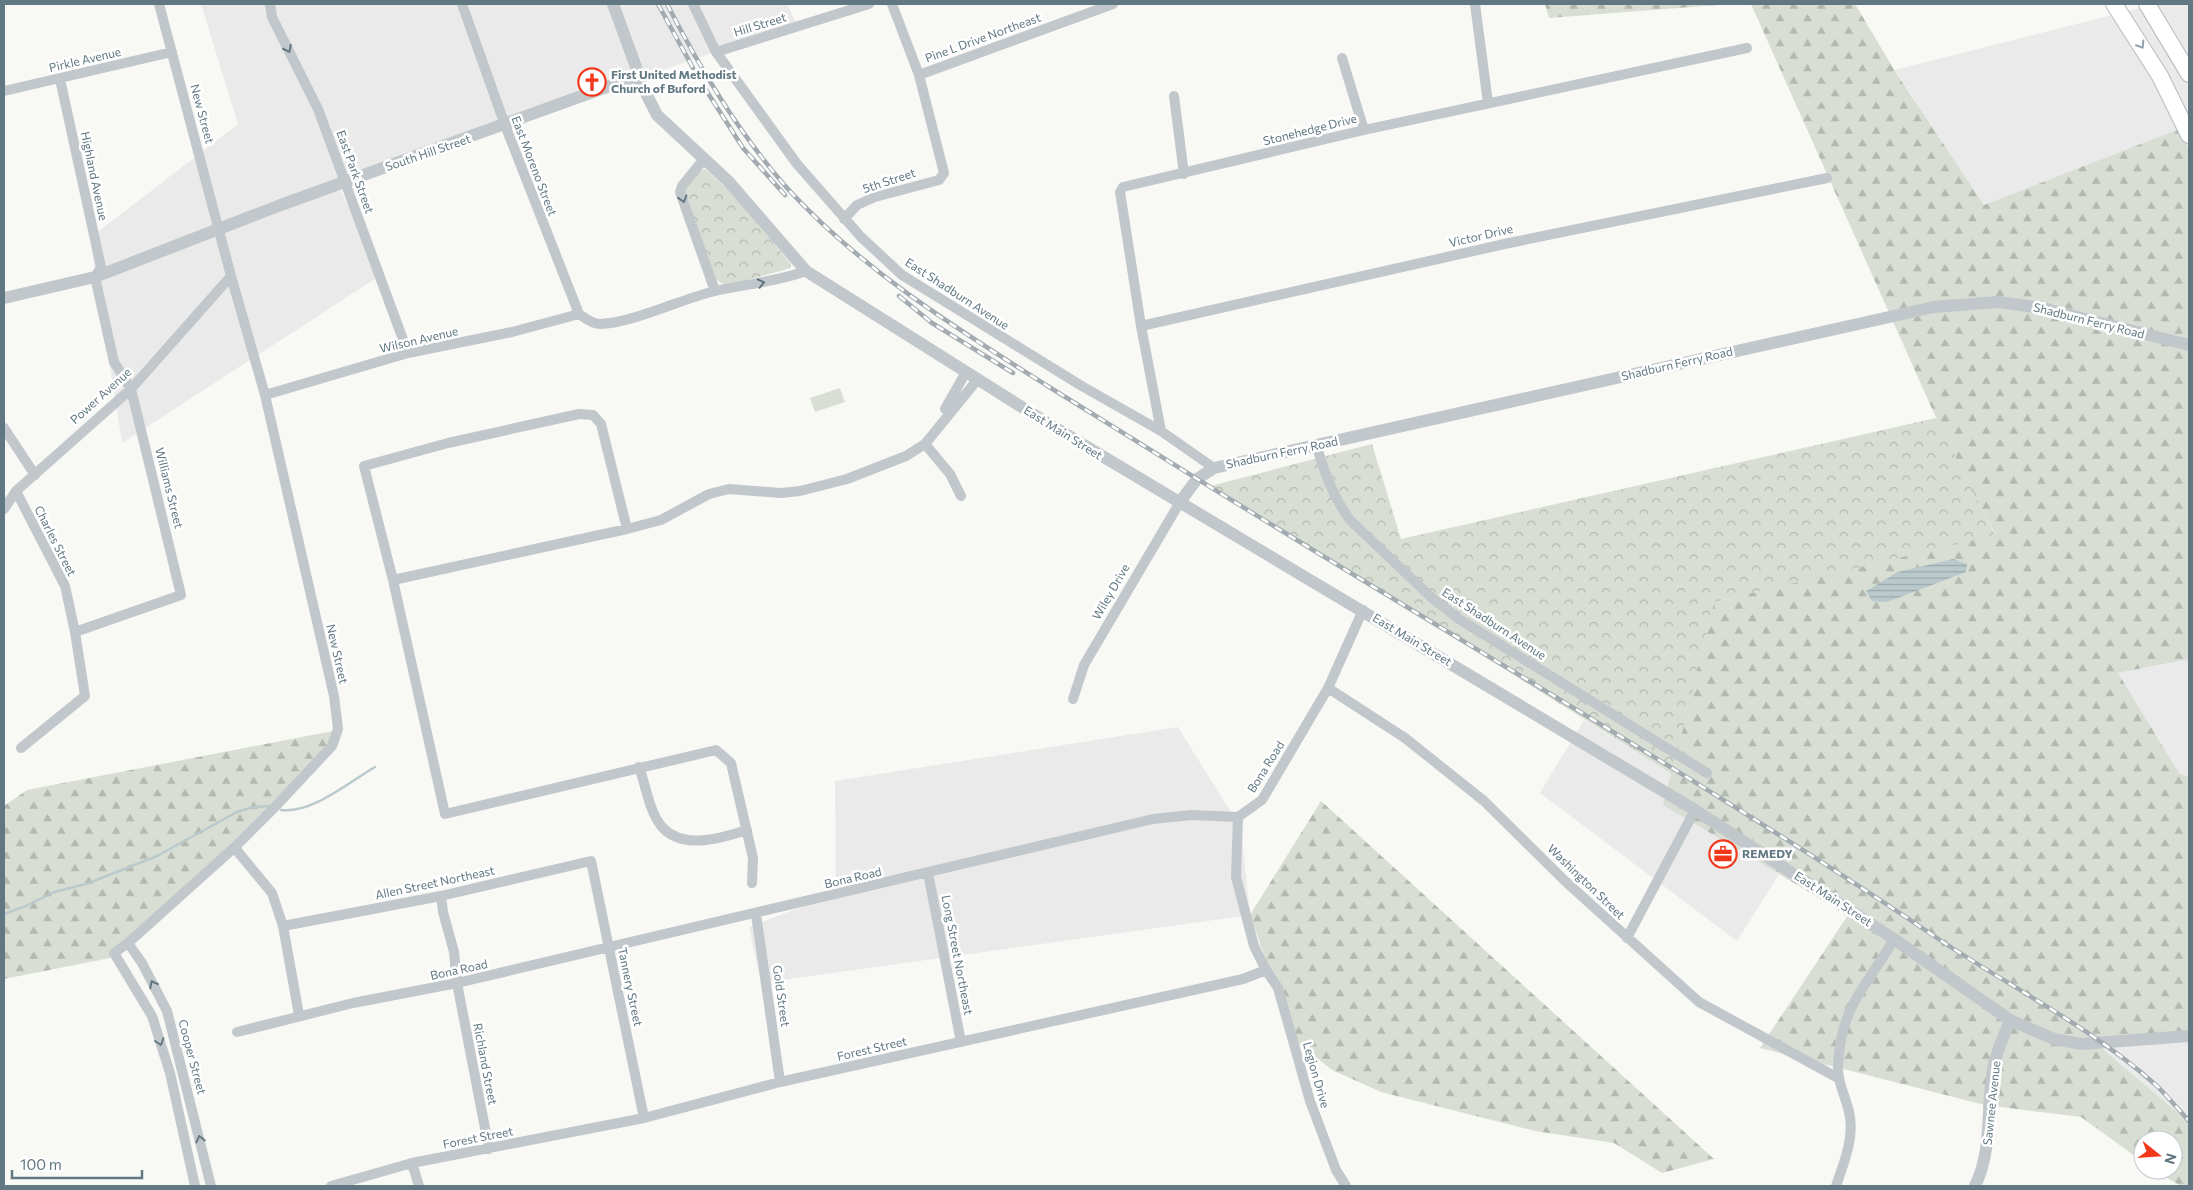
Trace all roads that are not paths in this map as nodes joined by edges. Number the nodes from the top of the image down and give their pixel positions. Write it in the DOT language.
graph roads {
  1 [pos="159,4"];
  2 [pos="270,4"];
  3 [pos="462,4"];
  4 [pos="613,4"];
  5 [pos="693,4"];
  6 [pos="869,4"];
  7 [pos="892,4"];
  8 [pos="1113,4"];
  9 [pos="1475,4"];
  10 [pos="2114,4"];
  11 [pos="2147,4"];
  12 [pos="1747,48"];
  13 [pos="172,52"];
  14 [pos="716,52"];
  15 [pos="1342,58"];
  16 [pos="2189,74"];
  17 [pos="919,75"];
  18 [pos="637,76"];
  19 [pos="60,79"];
  20 [pos="4,91"];
  21 [pos="1174,96"];
  22 [pos="1488,103"];
  23 [pos="505,125"];
  24 [pos="1364,130"];
  25 [pos="2189,135"];
  26 [pos="704,159"];
  27 [pos="1184,174"];
  28 [pos="1827,178"];
  29 [pos="346,182"];
  30 [pos="844,219"];
  31 [pos="220,230"];
  32 [pos="806,271"];
  33 [pos="231,276"];
  34 [pos="95,277"];
  35 [pos="716,291"];
  36 [pos="4,298"];
  37 [pos="579,314"];
  38 [pos="1141,326"];
  39 [pos="2189,345"];
  40 [pos="408,353"];
  41 [pos="966,372"];
  42 [pos="978,379"];
  43 [pos="130,389"];
  44 [pos="265,395"];
  45 [pos="4,428"];
  46 [pos="936,428"];
  47 [pos="1161,432"];
  48 [pos="925,444"];
  49 [pos="1317,447"];
  50 [pos="1214,468"];
  51 [pos="35,476"];
  52 [pos="16,491"];
  53 [pos="961,496"];
  54 [pos="1180,502"];
  55 [pos="4,509"];
  56 [pos="627,529"];
  57 [pos="393,580"];
  58 [pos="1363,610"];
  59 [pos="75,632"];
  60 [pos="1328,688"];
  61 [pos="1073,699"];
  62 [pos="21,748"];
  63 [pos="638,767"];
  64 [pos="1707,773"];
  65 [pos="1694,810"];
  66 [pos="1238,817"];
  67 [pos="747,830"];
  68 [pos="236,846"];
  69 [pos="591,861"];
  70 [pos="928,873"];
  71 [pos="752,883"];
  72 [pos="442,896"];
  73 [pos="756,914"];
  74 [pos="283,926"];
  75 [pos="1626,938"];
  76 [pos="1894,940"];
  77 [pos="128,943"];
  78 [pos="609,948"];
  79 [pos="114,953"];
  80 [pos="1266,970"];
  81 [pos="457,983"];
  82 [pos="299,1015"];
  83 [pos="2010,1020"];
  84 [pos="237,1032"];
  85 [pos="2189,1036"];
  86 [pos="962,1042"];
  87 [pos="1838,1078"];
  88 [pos="780,1082"];
  89 [pos="644,1118"];
  90 [pos="489,1149"];
  91 [pos="412,1163"];
  92 [pos="195,1186"];
  93 [pos="211,1186"];
  94 [pos="331,1186"];
  95 [pos="418,1186"];
  96 [pos="1346,1186"];
  97 [pos="1836,1186"];
  98 [pos="1975,1186"];
  1 -- 13 [label="street, New Street"];
  2 -- 29 [label="street, East Park Street, one-way"];
  3 -- 23 [label="street, East Moreno Street"];
  4 -- 18 [label="street, East Main Street"];
  5 -- 14 [label="street, East Shadburn Avenue"];
  6 -- 14 [label="street, Hill Street"];
  7 -- 17 [label="street"];
  8 -- 17 [label="street, Pine L Drive Northeast"];
  9 -- 22 [label="street"];
  10 -- 25 [label="main road, one-way"];
  11 -- 16 [label="main road"];
  12 -- 22 [label="street, Stonehedge Drive"];
  13 -- 19 [label="street, Pirkle Avenue"];
  13 -- 31 [label="street, New Street"];
  14 -- 30 [label="street, East Shadburn Avenue"];
  15 -- 24 [label="street"];
  17 -- 30 [label="street, 5th Street"];
  18 -- 23 [label="street, South Hill Street"];
  18 -- 26 [label="street, East Main Street"];
  19 -- 20 [label="street, Pirkle Avenue"];
  19 -- 34 [label="street, Highland Avenue"];
  21 -- 27 [label="street"];
  22 -- 24 [label="street, Stonehedge Drive"];
  23 -- 29 [label="street, South Hill Street"];
  23 -- 37 [label="street, East Moreno Street"];
  24 -- 27 [label="street, Stonehedge Drive"];
  26 -- 32 [label="street, East Main Street"];
  26 -- 35 [label="street, one-way"];
  27 -- 38 [label="street, Stonehedge Drive"];
  28 -- 38 [label="street, Victor Drive"];
  29 -- 31 [label="street, South Hill Street"];
  29 -- 40 [label="street, East Park Street"];
  30 -- 47 [label="street, East Shadburn Avenue"];
  31 -- 33 [label="street"];
  31 -- 34 [label="street, South Hill Street"];
  35 -- 32 [label="street, one-way"];
  32 -- 41 [label="street, East Main Street"];
  33 -- 43 [label="street, Power Avenue"];
  33 -- 44 [label="street, New Street"];
  34 -- 36 [label="street, South Hill Street"];
  34 -- 43 [label="street, Williams Street"];
  35 -- 37 [label="street"];
  37 -- 40 [label="street, Wilson Avenue"];
  38 -- 47 [label="street, Stonehedge Drive"];
  39 -- 49 [label="street, Shadburn Ferry Road"];
  40 -- 44 [label="street, Wilson Avenue"];
  41 -- 42 [label="street, East Main Street"];
  41 -- 46 [label="street"];
  42 -- 46 [label="street"];
  42 -- 54 [label="street, East Main Street"];
  43 -- 51 [label="street, Power Avenue"];
  43 -- 59 [label="street, Williams Street"];
  44 -- 68 [label="street, New Street"];
  45 -- 51 [label="street"];
  46 -- 48 [label="street"];
  47 -- 50 [label="street, East Shadburn Avenue"];
  48 -- 53 [label="street"];
  48 -- 56 [label="street"];
  49 -- 50 [label="street, Shadburn Ferry Road"];
  49 -- 64 [label="street, East Shadburn Avenue"];
  50 -- 54 [label="street, Shadburn Ferry Road"];
  51 -- 52 [label="street, Power Avenue"];
  52 -- 55 [label="street, Power Avenue"];
  52 -- 59 [label="street, Charles Street"];
  54 -- 58 [label="street, East Main Street"];
  54 -- 61 [label="street, Wiley Drive"];
  56 -- 57 [label="street"];
  56 -- 57 [label="street"];
  57 -- 63 [label="street"];
  58 -- 60 [label="street, Bona Road"];
  58 -- 65 [label="street, East Main Street"];
  59 -- 62 [label="street, Charles Street"];
  60 -- 66 [label="street, Bona Road"];
  60 -- 75 [label="street, Washington Street"];
  63 -- 67 [label="street"];
  63 -- 67 [label="street"];
  65 -- 75 [label="street"];
  65 -- 76 [label="street, East Main Street"];
  66 -- 70 [label="street, Bona Road"];
  66 -- 80 [label="street"];
  67 -- 71 [label="street"];
  68 -- 74 [label="street"];
  68 -- 77 [label="street, New Street"];
  69 -- 72 [label="street, Allen Street Northeast"];
  69 -- 78 [label="street, Tannery Street"];
  70 -- 73 [label="street, Bona Road"];
  70 -- 86 [label="street, Long Street Northeast"];
  72 -- 74 [label="street, Allen Street Northeast"];
  72 -- 81 [label="street, Richland Street"];
  73 -- 78 [label="street, Bona Road"];
  73 -- 88 [label="street, Gold Street"];
  74 -- 82 [label="street"];
  75 -- 87 [label="street, Washington Street"];
  76 -- 83 [label="street, East Main Street"];
  76 -- 87 [label="street"];
  77 -- 79 [label="street, New Street"];
  93 -- 77 [label="street, Cooper Street, one-way"];
  78 -- 81 [label="street, Bona Road"];
  78 -- 89 [label="street, Tannery Street"];
  79 -- 92 [label="street, Cooper Street, one-way"];
  80 -- 86 [label="street, Forest Street"];
  80 -- 96 [label="street, Legion Drive"];
  81 -- 82 [label="street, Bona Road"];
  81 -- 90 [label="street, Richland Street"];
  82 -- 84 [label="street, Bona Road"];
  83 -- 85 [label="street, East Main Street"];
  83 -- 98 [label="street, Sawnee Avenue"];
  86 -- 88 [label="street, Forest Street"];
  87 -- 97 [label="street"];
  88 -- 89 [label="street, Forest Street"];
  89 -- 90 [label="street, Forest Street"];
  90 -- 91 [label="street, Forest Street"];
  91 -- 94 [label="street, Forest Street"];
  91 -- 95 [label="street"];
}
